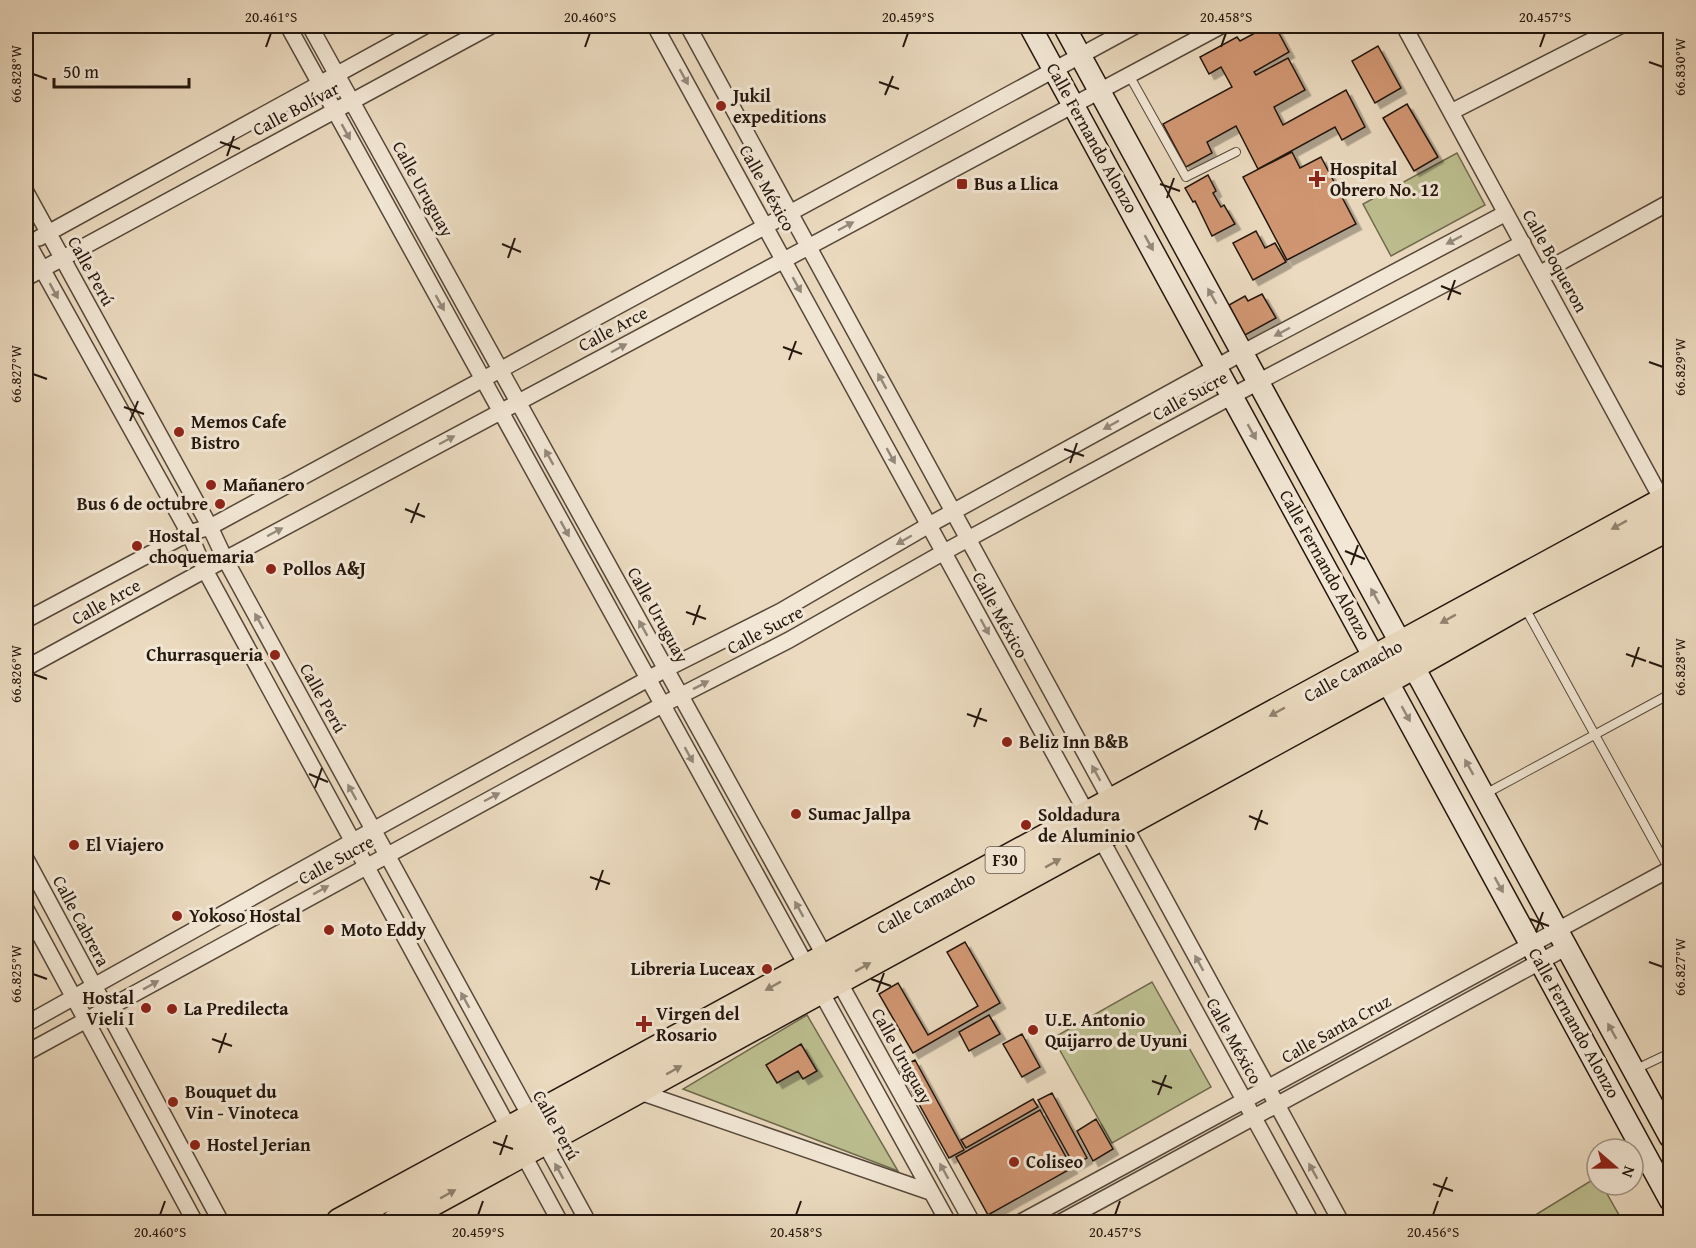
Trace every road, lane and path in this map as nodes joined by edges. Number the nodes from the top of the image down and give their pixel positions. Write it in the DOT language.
graph roads {
  1 [pos="288,26"];
  2 [pos="310,26"];
  3 [pos="425,26"];
  4 [pos="491,26"];
  5 [pos="656,26"];
  6 [pos="688,26"];
  7 [pos="1030,26"];
  8 [pos="1064,26"];
  9 [pos="1135,26"];
  10 [pos="1221,26"];
  11 [pos="1404,26"];
  12 [pos="1620,26"];
  13 [pos="1080,55"];
  14 [pos="1054,70"];
  15 [pos="337,74"];
  16 [pos="1129,75"];
  17 [pos="320,84"];
  18 [pos="1100,90"];
  19 [pos="352,101"];
  20 [pos="1073,104"];
  21 [pos="334,110"];
  22 [pos="1451,112"];
  23 [pos="1236,152"];
  24 [pos="26,192"];
  25 [pos="1671,202"];
  26 [pos="790,213"];
  27 [pos="1506,213"];
  28 [pos="765,226"];
  29 [pos="48,233"];
  30 [pos="26,243"];
  31 [pos="1523,243"];
  32 [pos="809,246"];
  33 [pos="62,258"];
  34 [pos="783,260"];
  35 [pos="42,269"];
  36 [pos="1539,274"];
  37 [pos="26,278"];
  38 [pos="1242,353"];
  39 [pos="1216,367"];
  40 [pos="501,370"];
  41 [pos="483,380"];
  42 [pos="1258,382"];
  43 [pos="1232,396"];
  44 [pos="519,402"];
  45 [pos="500,411"];
  46 [pos="1669,510"];
  47 [pos="953,512"];
  48 [pos="929,525"];
  49 [pos="210,527"];
  50 [pos="189,533"];
  51 [pos="968,539"];
  52 [pos="944,552"];
  53 [pos="225,559"];
  54 [pos="205,570"];
  55 [pos="1523,603"];
  56 [pos="26,620"];
  57 [pos="1407,655"];
  58 [pos="26,669"];
  59 [pos="666,669"];
  60 [pos="1382,669"];
  61 [pos="648,679"];
  62 [pos="1671,694"];
  63 [pos="680,695"];
  64 [pos="662,705"];
  65 [pos="1595,736"];
  66 [pos="1484,795"];
  67 [pos="1118,813"];
  68 [pos="1094,826"];
  69 [pos="373,830"];
  70 [pos="353,841"];
  71 [pos="386,854"];
  72 [pos="26,859"];
  73 [pos="366,865"];
  74 [pos="1670,870"];
  75 [pos="26,909"];
  76 [pos="1562,939"];
  77 [pos="1536,953"];
  78 [pos="823,974"];
  79 [pos="94,987"];
  80 [pos="74,998"];
  81 [pos="106,1009"];
  82 [pos="86,1020"];
  83 [pos="26,1024"];
  84 [pos="26,1053"];
  85 [pos="1671,1053"];
  86 [pos="1634,1070"];
  87 [pos="1268,1088"];
  88 [pos="637,1091"];
  89 [pos="1244,1101"];
  90 [pos="1277,1105"];
  91 [pos="1253,1118"];
  92 [pos="520,1124"];
  93 [pos="1671,1137"];
  94 [pos="533,1148"];
  95 [pos="930,1192"];
  96 [pos="1671,1200"];
  97 [pos="195,1222"];
  98 [pos="221,1222"];
  99 [pos="340,1222"];
  100 [pos="396,1222"];
  101 [pos="560,1222"];
  102 [pos="588,1222"];
  103 [pos="948,1222"];
  104 [pos="972,1222"];
  105 [pos="1021,1222"];
  106 [pos="1061,1222"];
  107 [pos="1311,1222"];
  108 [pos="1341,1222"];
  1 -- 17 [label="street, Calle Uruguay"];
  2 -- 15 [label="street, Calle Uruguay"];
  3 -- 15 [label="street, Calle Bolívar"];
  4 -- 19 [label="street, Calle Bolívar"];
  5 -- 28 [label="street, Calle México, one-way"];
  6 -- 26 [label="street, Calle México"];
  7 -- 14 [label="main road, Calle Fernando Alonzo"];
  8 -- 13 [label="main road, Calle Fernando Alonzo"];
  9 -- 13 [label="street, Calle Arce"];
  10 -- 16 [label="street, Calle Arce"];
  11 -- 22 [label="street, Calle Boqueron"];
  12 -- 22 [label="street"];
  13 -- 14 [label="street, Calle Arce"];
  13 -- 18 [label="main road, Calle Fernando Alonzo"];
  14 -- 20 [label="main road, Calle Fernando Alonzo"];
  14 -- 26 [label="street, Calle Arce"];
  15 -- 17 [label="street, Calle Bolívar"];
  15 -- 19 [label="street, Calle Uruguay"];
  16 -- 18 [label="street, Calle Arce"];
  16 -- 23 [label="lane"];
  17 -- 21 [label="street, Calle Uruguay"];
  17 -- 29 [label="street, Calle Bolívar"];
  18 -- 20 [label="street, Calle Arce"];
  38 -- 18 [label="main road, Calle Fernando Alonzo, one-way"];
  19 -- 21 [label="street, Calle Bolívar"];
  19 -- 40 [label="street, Calle Uruguay"];
  32 -- 20 [label="street, Calle Arce, one-way"];
  20 -- 39 [label="main road, Calle Fernando Alonzo, one-way"];
  21 -- 33 [label="street, Calle Bolívar"];
  21 -- 41 [label="street, Calle Uruguay, one-way"];
  22 -- 27 [label="street, Calle Boqueron"];
  24 -- 29 [label="street, Calle Perú"];
  25 -- 36 [label="street"];
  26 -- 28 [label="street, Calle Arce"];
  26 -- 32 [label="street, Calle México"];
  27 -- 31 [label="street, Calle Boqueron"];
  27 -- 38 [label="street, Calle Sucre, one-way"];
  28 -- 34 [label="street, Calle México"];
  28 -- 40 [label="street, Calle Arce"];
  29 -- 30 [label="street, Calle Bolívar"];
  29 -- 33 [label="street, Calle Perú"];
  30 -- 35 [label="street, Calle Perú"];
  31 -- 36 [label="street, Calle Boqueron"];
  31 -- 42 [label="street, Calle Sucre"];
  32 -- 34 [label="street, Calle Arce"];
  47 -- 32 [label="street, Calle México, one-way"];
  33 -- 35 [label="street, Calle Bolívar"];
  33 -- 49 [label="street, Calle Perú"];
  44 -- 34 [label="street, Calle Arce, one-way"];
  34 -- 48 [label="street, Calle México, one-way"];
  35 -- 37 [label="street, Calle Bolívar"];
  35 -- 50 [label="street, Calle Perú, one-way"];
  36 -- 46 [label="street, Calle Boqueron"];
  38 -- 39 [label="street, Calle Sucre"];
  38 -- 42 [label="main road, Calle Fernando Alonzo"];
  39 -- 43 [label="main road, Calle Fernando Alonzo"];
  39 -- 47 [label="street, Calle Sucre, one-way"];
  40 -- 41 [label="street, Calle Arce"];
  40 -- 44 [label="street, Calle Uruguay"];
  41 -- 45 [label="street, Calle Uruguay"];
  41 -- 49 [label="street, Calle Arce"];
  42 -- 43 [label="street, Calle Sucre"];
  57 -- 42 [label="main road, Calle Fernando Alonzo, one-way"];
  43 -- 51 [label="street, Calle Sucre"];
  43 -- 60 [label="main road, Calle Fernando Alonzo, one-way"];
  44 -- 45 [label="street, Calle Arce"];
  59 -- 44 [label="street, Calle Uruguay, one-way"];
  53 -- 45 [label="street, Calle Arce, one-way"];
  45 -- 61 [label="street, Calle Uruguay, one-way"];
  46 -- 55 [label="highway, Calle Camacho / F30"];
  46 -- 57 [label="highway, Calle Camacho / F30, one-way"];
  47 -- 48 [label="street, Calle Sucre"];
  47 -- 51 [label="street, Calle México"];
  48 -- 52 [label="street, Calle México"];
  48 -- 59 [label="street, Calle Sucre, one-way"];
  49 -- 50 [label="street, Calle Arce"];
  49 -- 53 [label="street, Calle Perú"];
  50 -- 54 [label="street, Calle Perú"];
  50 -- 56 [label="street, Calle Arce"];
  51 -- 52 [label="street, Calle Sucre"];
  67 -- 51 [label="street, Calle México, one-way"];
  63 -- 52 [label="street, Calle Sucre, one-way"];
  52 -- 68 [label="street, Calle México, one-way"];
  53 -- 54 [label="street, Calle Arce"];
  69 -- 53 [label="street, Calle Perú, one-way"];
  54 -- 58 [label="street, Calle Arce"];
  54 -- 70 [label="street, Calle Perú"];
  55 -- 57 [label="highway, Calle Camacho / F30"];
  55 -- 65 [label="lane"];
  57 -- 60 [label="highway, Calle Camacho / F30"];
  66 -- 57 [label="main road, Calle Fernando Alonzo, one-way"];
  59 -- 61 [label="street, Calle Sucre"];
  59 -- 63 [label="street, Calle Uruguay"];
  60 -- 67 [label="highway, Calle Camacho / F30"];
  60 -- 77 [label="main road, Calle Fernando Alonzo, one-way"];
  61 -- 64 [label="street, Calle Uruguay"];
  61 -- 69 [label="street, Calle Sucre"];
  62 -- 65 [label="lane"];
  63 -- 64 [label="street, Calle Sucre"];
  78 -- 63 [label="street, Calle Uruguay, one-way"];
  71 -- 64 [label="street, Calle Sucre, one-way"];
  64 -- 78 [label="street, Calle Uruguay, one-way"];
  65 -- 66 [label="lane"];
  65 -- 74 [label="lane"];
  66 -- 76 [label="main road, Calle Fernando Alonzo"];
  67 -- 68 [label="highway, Calle Camacho / F30"];
  87 -- 67 [label="street, Calle México, one-way"];
  68 -- 78 [label="highway, Calle Camacho / F30"];
  68 -- 89 [label="street, Calle México"];
  69 -- 70 [label="street, Calle Sucre"];
  69 -- 71 [label="street, Calle Perú"];
  70 -- 73 [label="street, Calle Perú"];
  70 -- 79 [label="street, Calle Sucre"];
  71 -- 73 [label="street, Calle Sucre"];
  92 -- 71 [label="street, Calle Perú, one-way"];
  72 -- 79 [label="street, Calle Cabrera"];
  81 -- 73 [label="street, Calle Sucre, one-way"];
  73 -- 92 [label="street, Calle Perú"];
  74 -- 76 [label="street, Calle Santa Cruz"];
  75 -- 80 [label="street"];
  76 -- 77 [label="street, Calle Santa Cruz"];
  86 -- 76 [label="main road, Calle Fernando Alonzo, one-way"];
  77 -- 87 [label="street, Calle Santa Cruz"];
  77 -- 90 [label="street, Calle Santa Cruz"];
  77 -- 96 [label="main road, Calle Fernando Alonzo"];
  88 -- 78 [label="highway, Calle Camacho / F30, one-way"];
  78 -- 92 [label="highway, Calle Camacho / F30, one-way"];
  78 -- 95 [label="street, Calle Uruguay"];
  104 -- 78 [label="street, Calle Uruguay, one-way"];
  79 -- 80 [label="street, Calle Sucre"];
  79 -- 81 [label="street, Calle Cabrera"];
  80 -- 82 [label="street"];
  80 -- 83 [label="street, Calle Sucre"];
  81 -- 82 [label="street, Calle Sucre"];
  81 -- 98 [label="street, Calle Cabrera"];
  82 -- 84 [label="street, Calle Sucre"];
  82 -- 97 [label="street"];
  85 -- 86 [label="lane"];
  86 -- 93 [label="main road, Calle Fernando Alonzo"];
  87 -- 89 [label="street, Calle Santa Cruz"];
  87 -- 90 [label="street, Calle México"];
  88 -- 94 [label="highway, Calle Camacho / F30"];
  88 -- 95 [label="street"];
  89 -- 91 [label="street, Calle México"];
  89 -- 105 [label="street, Calle Santa Cruz"];
  90 -- 91 [label="street, Calle Santa Cruz"];
  108 -- 90 [label="street, Calle México, one-way"];
  91 -- 106 [label="street, Calle Santa Cruz"];
  91 -- 107 [label="street, Calle México"];
  92 -- 94 [label="street, Calle Perú"];
  92 -- 94 [label="street, Calle Perú"];
  92 -- 99 [label="highway, Calle Camacho / F30"];
  100 -- 94 [label="highway, Calle Camacho / F30, one-way"];
  94 -- 101 [label="street, Calle Perú"];
  102 -- 94 [label="street, Calle Perú, one-way"];
  95 -- 103 [label="street, Calle Uruguay"];
}
